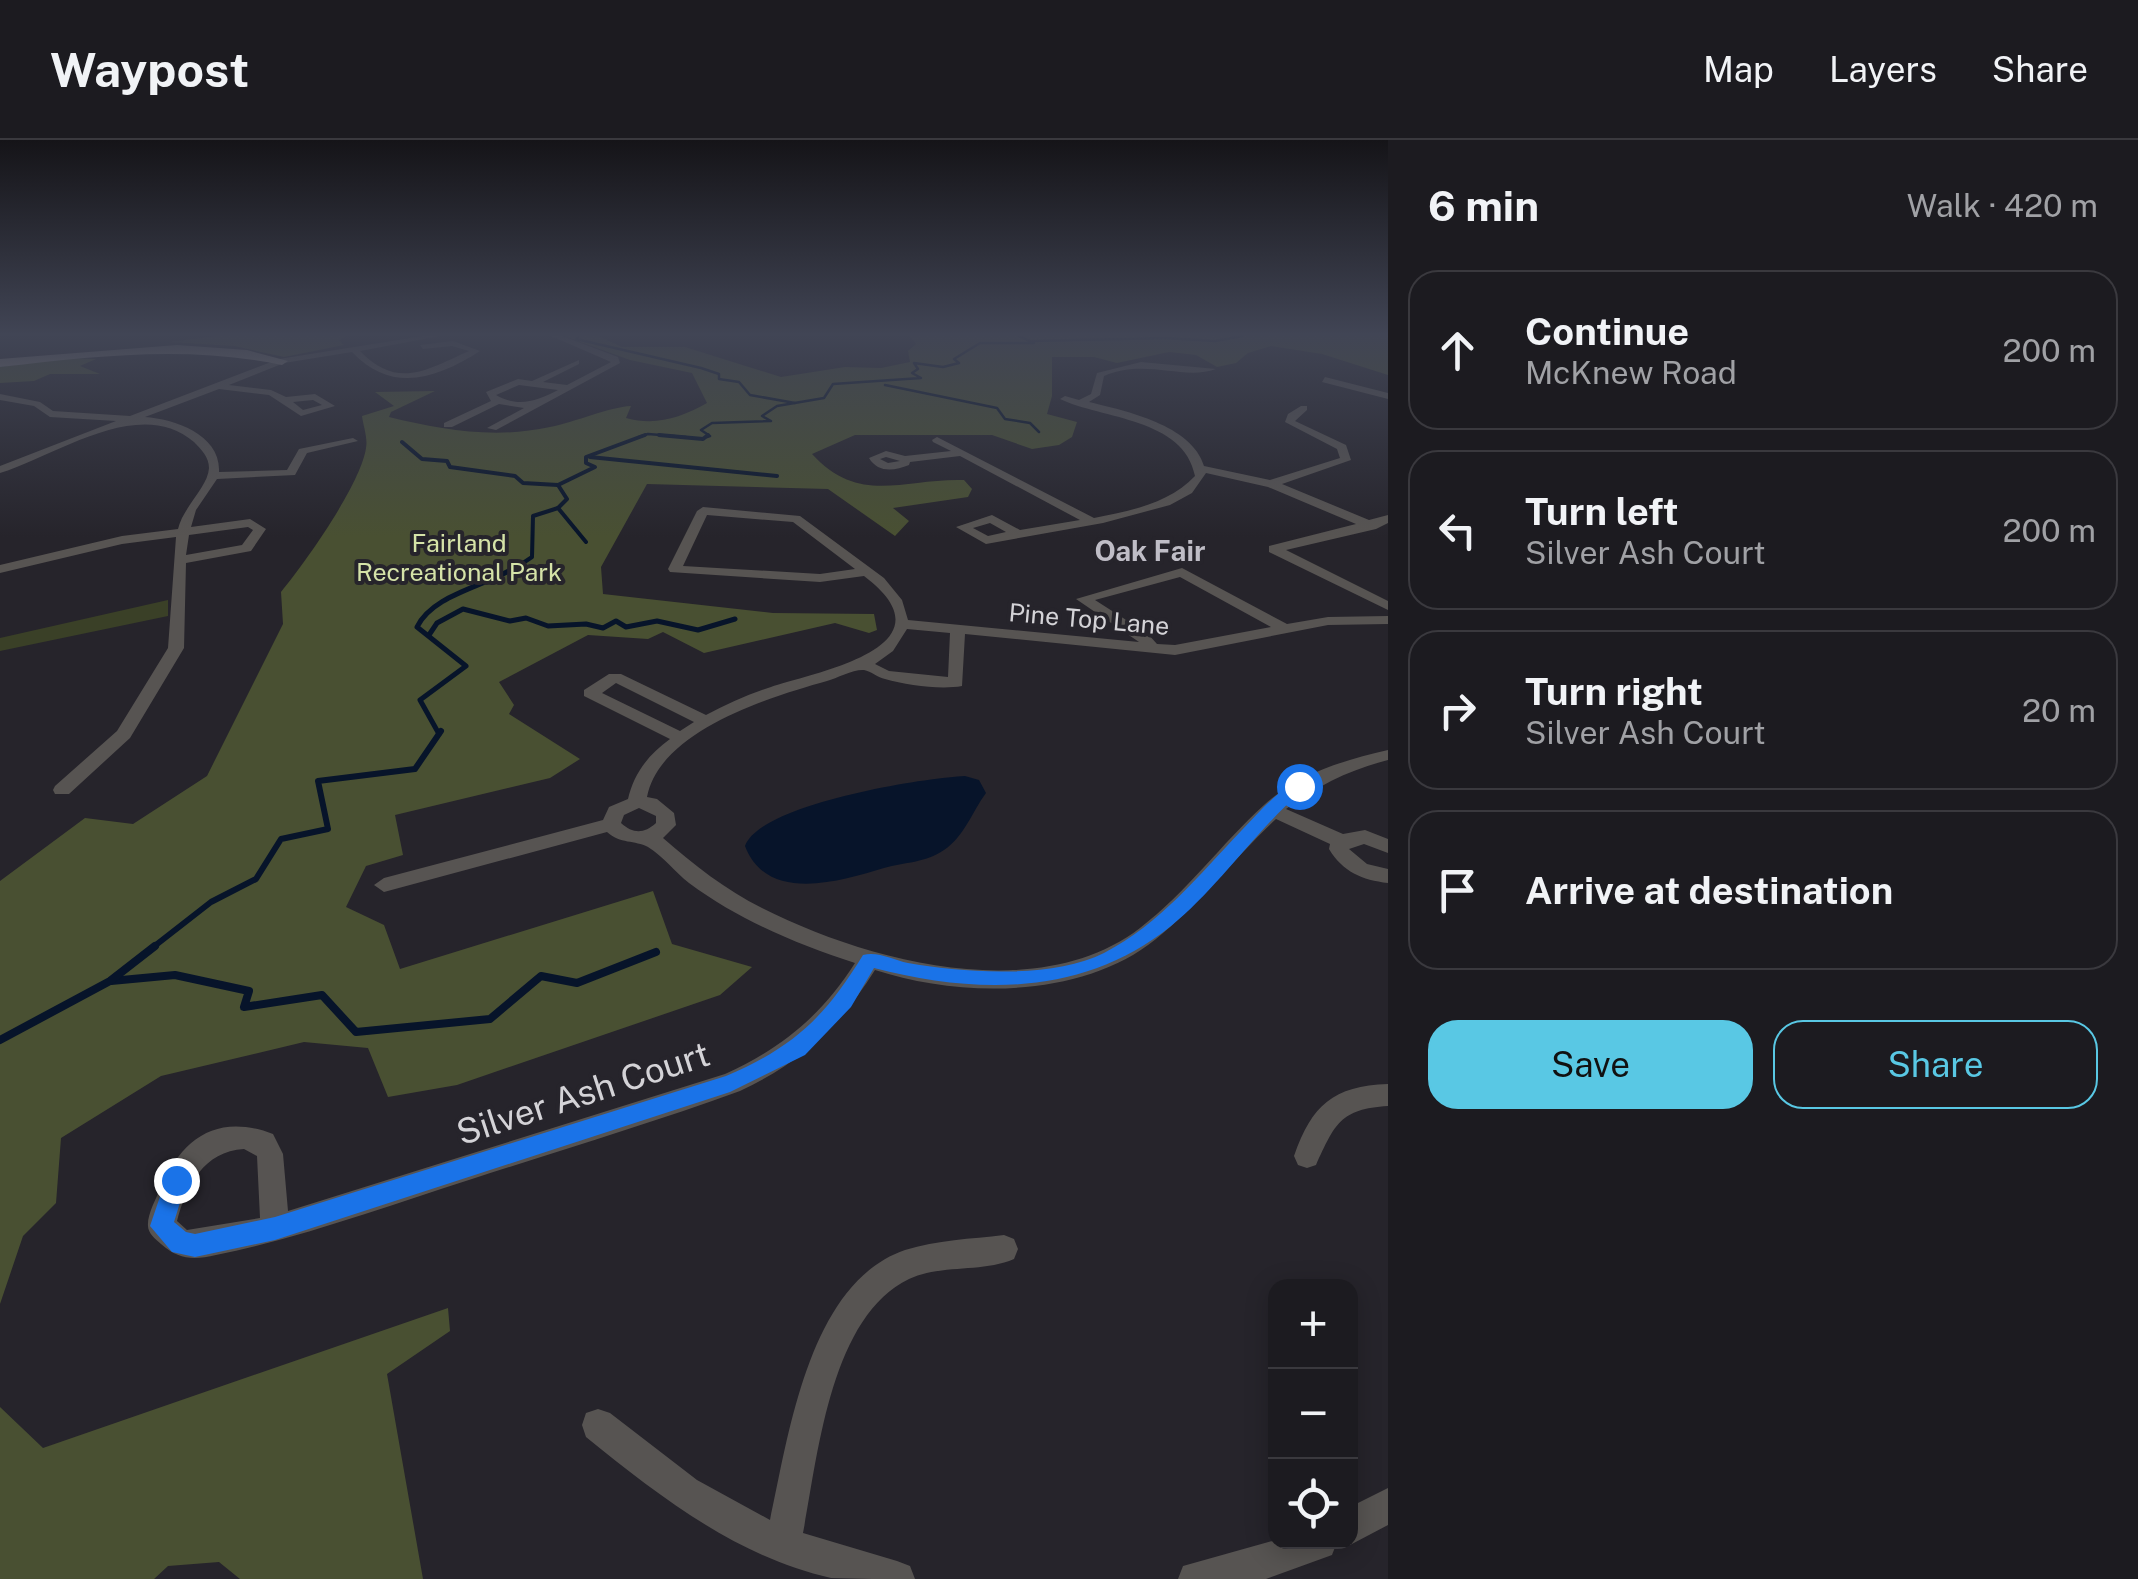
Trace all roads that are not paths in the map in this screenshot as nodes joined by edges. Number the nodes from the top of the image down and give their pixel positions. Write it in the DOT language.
graph roads {
  1 [pos="32,403"];
  2 [pos="172,403"];
  3 [pos="492,403"];
  4 [pos="516,403"];
  5 [pos="538,403"];
  6 [pos="1080,403"];
  7 [pos="532,406"];
  8 [pos="1304,408"];
  9 [pos="134,417"];
  10 [pos="448,425"];
  11 [pos="492,428"];
  12 [pos="937,440"];
  13 [pos="353,441"];
  14 [pos="957,454"];
  15 [pos="906,459"];
  16 [pos="1202,469"];
  17 [pos="0,470"];
  18 [pos="213,476"];
  19 [pos="1271,484"];
  20 [pos="1388,519"];
  21 [pos="1091,521"];
  22 [pos="1368,524"];
  23 [pos="183,532"];
  24 [pos="1016,532"];
  25 [pos="1388,532"];
  26 [pos="181,560"];
  27 [pos="0,568"];
  28 [pos="866,572"];
  29 [pos="1388,606"];
  30 [pos="1388,620"];
  31 [pos="903,624"];
  32 [pos="1286,629"];
  33 [pos="958,630"];
  34 [pos="1154,650"];
  35 [pos="862,664"];
  36 [pos="708,722"];
  37 [pos="682,738"];
  38 [pos="1388,755"];
  39 [pos="62,790"];
  40 [pos="637,802"];
  41 [pos="1271,809"];
  42 [pos="611,824"];
  43 [pos="650,838"];
  44 [pos="1341,841"];
  45 [pos="1388,846"];
  46 [pos="1388,876"];
  47 [pos="384,885"];
  48 [pos="870,960"];
  49 [pos="1388,1095"];
  50 [pos="1307,1156"];
  51 [pos="275,1229"];
  52 [pos="1004,1249"];
  53 [pos="598,1424"];
  54 [pos="1388,1505"];
  55 [pos="1358,1522"];
  56 [pos="783,1543"];
  57 [pos="1300,1549"];
  58 [pos="897,1579"];
  59 [pos="1196,1579"];
  1 -- 9 [label="street"];
  2 -- 9 [label="street"];
  3 -- 10 [label="street"];
  4 -- 7 [label="street"];
  5 -- 7 [label="street"];
  6 -- 16 [label="street"];
  7 -- 11 [label="street"];
  8 -- 19 [label="street"];
  9 -- 17 [label="street"];
  9 -- 18 [label="street"];
  12 -- 14 [label="street"];
  13 -- 18 [label="street"];
  14 -- 15 [label="street"];
  14 -- 21 [label="street"];
  16 -- 19 [label="street"];
  16 -- 21 [label="street"];
  18 -- 23 [label="street"];
  19 -- 22 [label="street"];
  20 -- 22 [label="street"];
  21 -- 24 [label="street"];
  22 -- 25 [label="street"];
  22 -- 29 [label="street"];
  23 -- 26 [label="street"];
  23 -- 26 [label="street"];
  23 -- 27 [label="street"];
  26 -- 39 [label="street"];
  28 -- 28 [label="street"];
  28 -- 31 [label="street"];
  30 -- 32 [label="street, Pine Top Lane"];
  31 -- 33 [label="street, Pine Top Lane"];
  31 -- 35 [label="street"];
  32 -- 34 [label="street, Pine Top Lane"];
  32 -- 34 [label="street"];
  33 -- 34 [label="street, Pine Top Lane"];
  33 -- 35 [label="street"];
  35 -- 36 [label="street"];
  36 -- 37 [label="street"];
  36 -- 37 [label="street"];
  37 -- 40 [label="street"];
  38 -- 41 [label="street"];
  40 -- 42 [label="street"];
  40 -- 43 [label="street"];
  41 -- 44 [label="street"];
  41 -- 48 [label="street"];
  42 -- 43 [label="street"];
  42 -- 47 [label="street"];
  43 -- 48 [label="street"];
  44 -- 45 [label="street"];
  44 -- 46 [label="street"];
  48 -- 51 [label="street, Silver Ash Court"];
  49 -- 50 [label="street"];
  51 -- 51 [label="street, Silver Ash Court"];
  52 -- 56 [label="street"];
  53 -- 56 [label="street"];
  54 -- 55 [label="street"];
  56 -- 58 [label="street"];
  57 -- 59 [label="street"];
}
